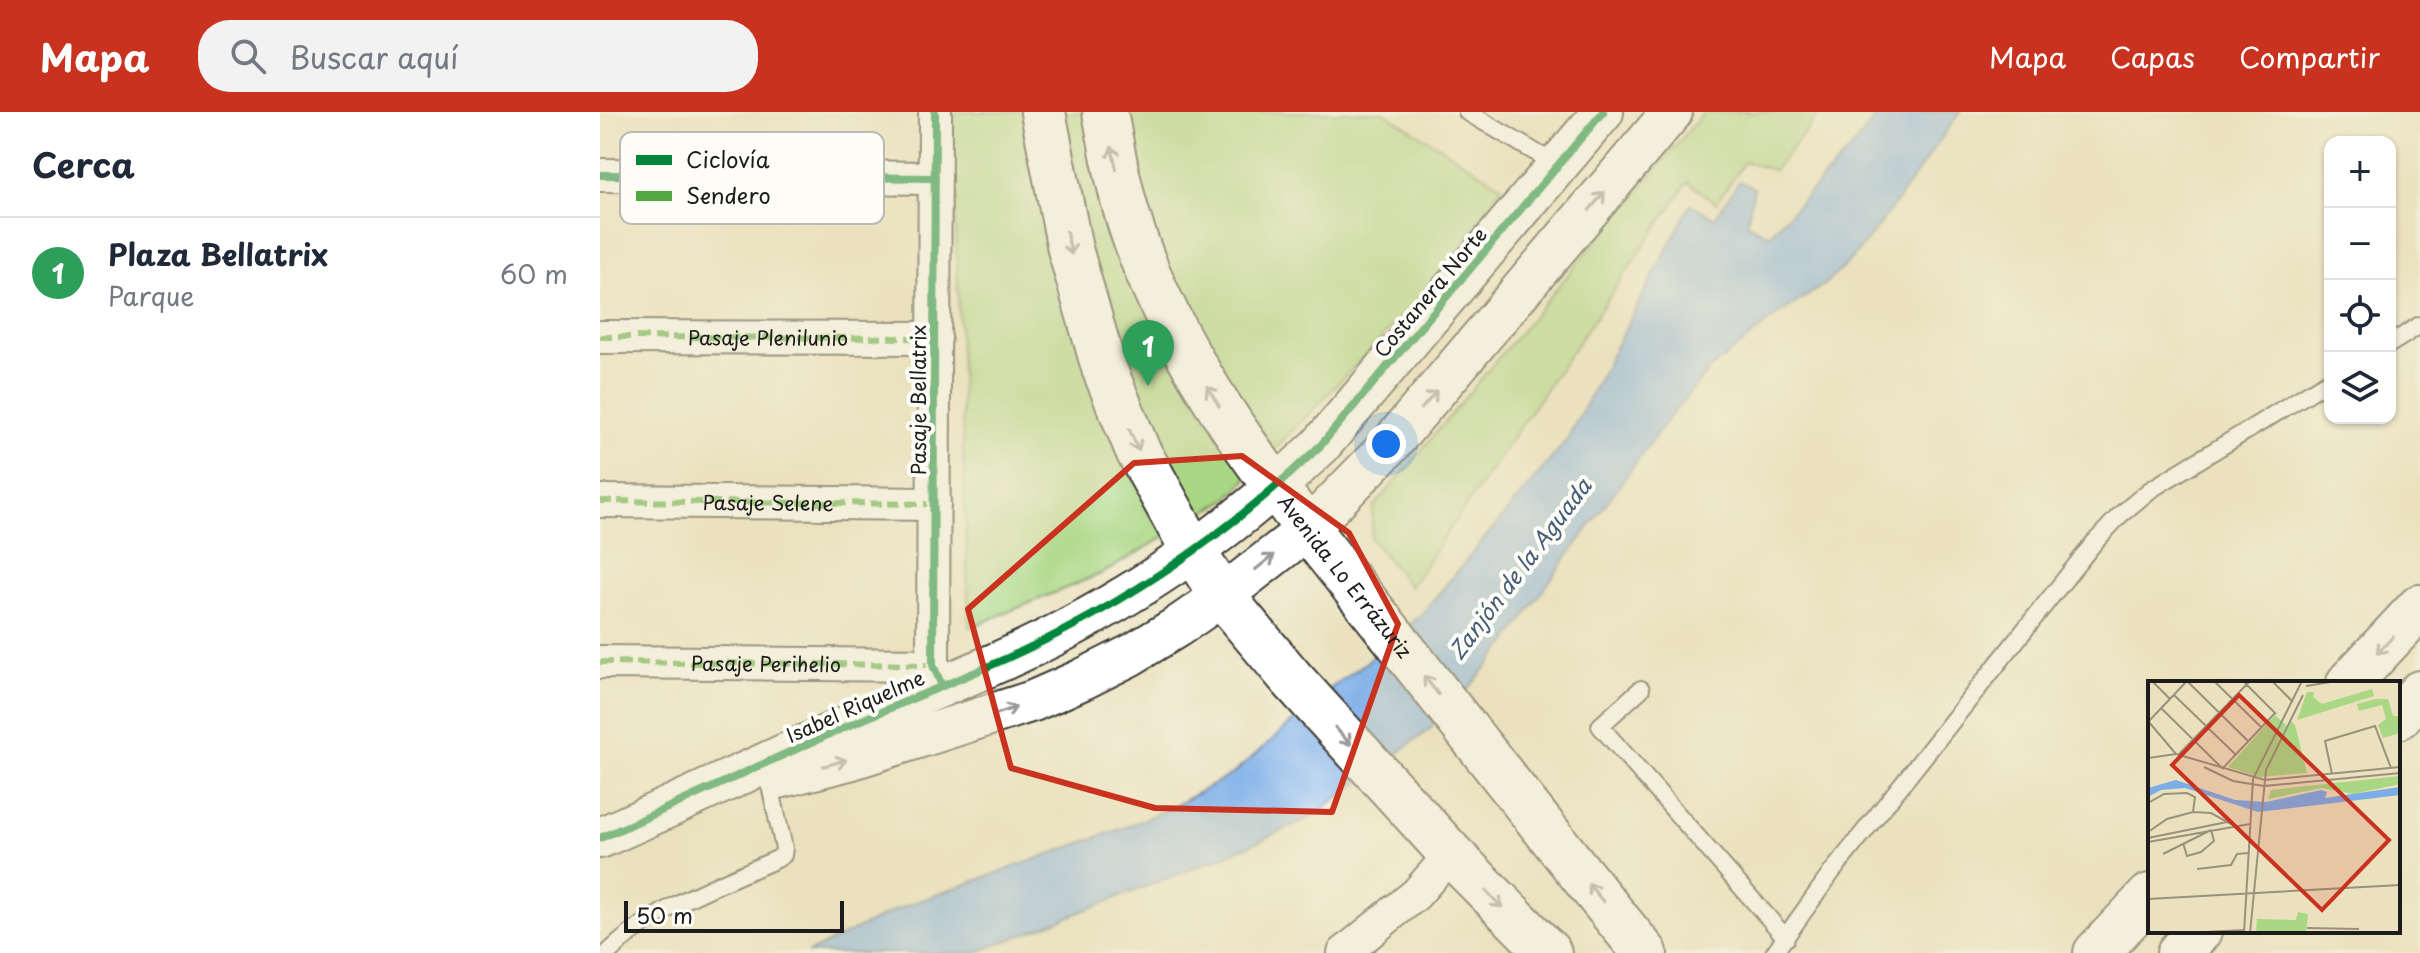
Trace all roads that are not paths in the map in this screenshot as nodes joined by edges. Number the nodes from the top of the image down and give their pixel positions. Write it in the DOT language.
graph roads {
  1 [pos="935,112"];
  2 [pos="1043,112"];
  3 [pos="1105,112"];
  4 [pos="1467,112"];
  5 [pos="1603,112"];
  6 [pos="1672,112"];
  7 [pos="1558,165"];
  8 [pos="600,175"];
  9 [pos="620,175"];
  10 [pos="884,178"];
  11 [pos="935,178"];
  12 [pos="2420,325"];
  13 [pos="600,337"];
  14 [pos="935,338"];
  15 [pos="2396,340"];
  16 [pos="2324,384"];
  17 [pos="1276,487"];
  18 [pos="600,501"];
  19 [pos="934,504"];
  20 [pos="1309,528"];
  21 [pos="1193,551"];
  22 [pos="1222,596"];
  23 [pos="2420,607"];
  24 [pos="600,662"];
  25 [pos="938,675"];
  26 [pos="2351,681"];
  27 [pos="1641,689"];
  28 [pos="2420,693"];
  29 [pos="2400,715"];
  30 [pos="769,781"];
  31 [pos="704,792"];
  32 [pos="600,838"];
  33 [pos="1451,854"];
  34 [pos="2148,898"];
  35 [pos="2197,933"];
  36 [pos="1786,938"];
  37 [pos="608,953"];
  38 [pos="1344,953"];
  39 [pos="1549,953"];
  40 [pos="1645,953"];
  41 [pos="1774,953"];
  42 [pos="2096,953"];
  43 [pos="2179,953"];
  1 -- 11 [label="street, Pasaje Bellatrix"];
  2 -- 21 [label="main road, one-way"];
  17 -- 3 [label="main road, Avenida Lo Errázuriz, one-way"];
  4 -- 7 [label="lane"];
  5 -- 7 [label="street, Costanera Norte"];
  20 -- 6 [label="street, one-way"];
  7 -- 17 [label="street, Costanera Norte"];
  8 -- 9 [label="street"];
  10 -- 11 [label="street"];
  11 -- 14 [label="street, Pasaje Bellatrix"];
  12 -- 15 [label="lane"];
  13 -- 14 [label="street, Pasaje Plenilunio"];
  14 -- 19 [label="street, Pasaje Bellatrix"];
  16 -- 36 [label="lane"];
  17 -- 20 [label="main road, Avenida Lo Errázuriz"];
  17 -- 21 [label="street, Isabel Riquelme"];
  18 -- 19 [label="street, Pasaje Selene"];
  19 -- 25 [label="street, Pasaje Bellatrix"];
  22 -- 20 [label="street, Isabel Riquelme, one-way"];
  40 -- 20 [label="main road, Avenida Lo Errázuriz, one-way"];
  21 -- 22 [label="main road"];
  21 -- 25 [label="street, Isabel Riquelme"];
  30 -- 22 [label="street, Isabel Riquelme, one-way"];
  22 -- 33 [label="main road, one-way"];
  23 -- 26 [label="main road, one-way"];
  24 -- 25 [label="street, Pasaje Perihelio"];
  25 -- 31 [label="street, Isabel Riquelme"];
  27 -- 36 [label="lane"];
  28 -- 29 [label="main road"];
  30 -- 31 [label="street, Isabel Riquelme"];
  30 -- 37 [label="lane"];
  31 -- 32 [label="street, Isabel Riquelme"];
  33 -- 38 [label="street"];
  33 -- 39 [label="main road, one-way"];
  34 -- 42 [label="main road"];
  35 -- 43 [label="main road"];
  36 -- 41 [label="lane"];
}
